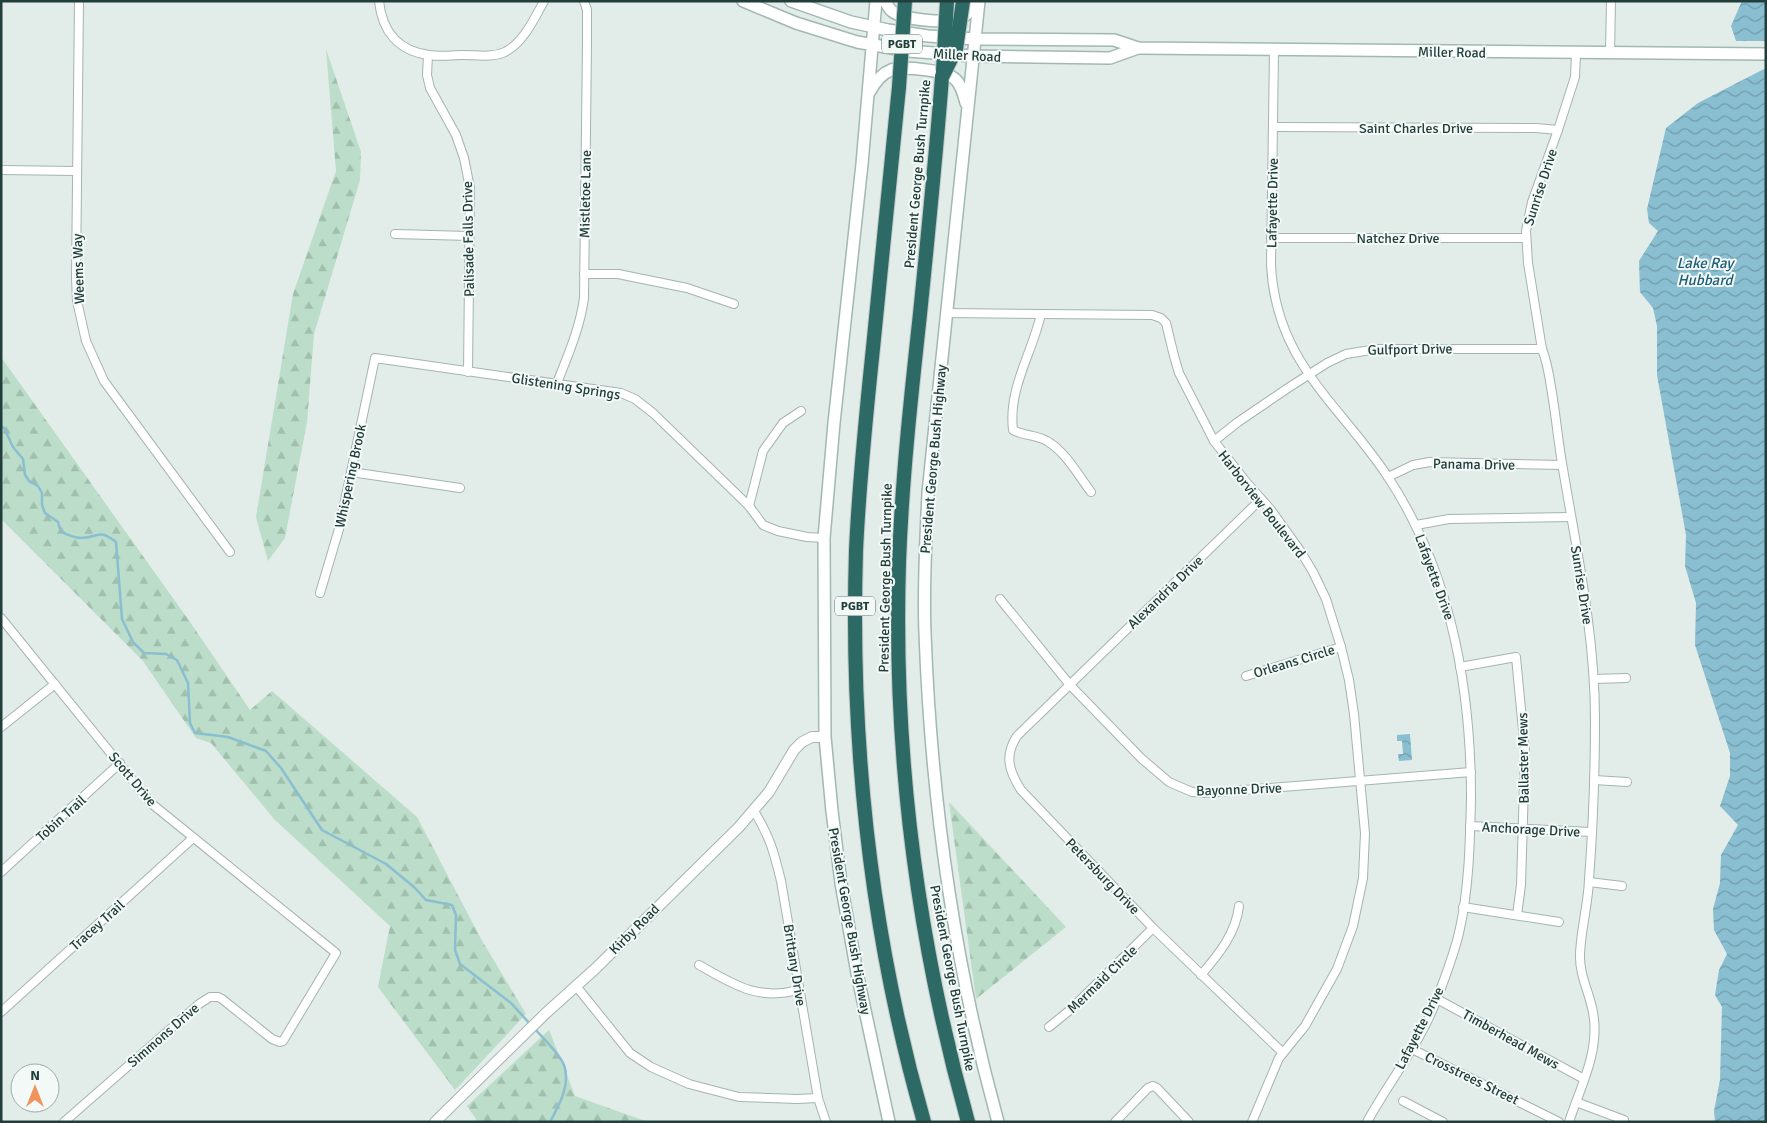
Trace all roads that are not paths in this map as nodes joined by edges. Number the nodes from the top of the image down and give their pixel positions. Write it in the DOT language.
graph roads {
  1 [pos="78,1"];
  2 [pos="379,1"];
  3 [pos="544,1"];
  4 [pos="584,1"];
  5 [pos="744,1"];
  6 [pos="791,1"];
  7 [pos="876,1"];
  8 [pos="885,1"];
  9 [pos="905,1"];
  10 [pos="947,1"];
  11 [pos="963,1"];
  12 [pos="977,1"];
  13 [pos="1611,1"];
  14 [pos="874,27"];
  15 [pos="975,39"];
  16 [pos="872,45"];
  17 [pos="1138,48"];
  18 [pos="1274,51"];
  19 [pos="1576,54"];
  20 [pos="1610,54"];
  21 [pos="1766,54"];
  22 [pos="428,55"];
  23 [pos="973,56"];
  24 [pos="942,77"];
  25 [pos="868,95"];
  26 [pos="967,107"];
  27 [pos="1274,127"];
  28 [pos="1558,130"];
  29 [pos="1,170"];
  30 [pos="76,172"];
  31 [pos="395,234"];
  32 [pos="469,236"];
  33 [pos="1271,238"];
  34 [pos="1526,238"];
  35 [pos="584,274"];
  36 [pos="734,304"];
  37 [pos="946,313"];
  38 [pos="1041,314"];
  39 [pos="1542,349"];
  40 [pos="375,358"];
  41 [pos="468,372"];
  42 [pos="1309,375"];
  43 [pos="557,384"];
  44 [pos="801,411"];
  45 [pos="1214,441"];
  46 [pos="1562,465"];
  47 [pos="351,472"];
  48 [pos="1388,477"];
  49 [pos="460,488"];
  50 [pos="1091,492"];
  51 [pos="1261,499"];
  52 [pos="749,506"];
  53 [pos="1571,517"];
  54 [pos="1416,525"];
  55 [pos="824,538"];
  56 [pos="230,552"];
  57 [pos="320,594"];
  58 [pos="1000,599"];
  59 [pos="1,618"];
  60 [pos="1341,647"];
  61 [pos="1460,667"];
  62 [pos="1246,676"];
  63 [pos="1626,678"];
  64 [pos="1594,679"];
  65 [pos="55,684"];
  66 [pos="1070,685"];
  67 [pos="1,728"];
  68 [pos="825,737"];
  69 [pos="120,763"];
  70 [pos="1471,772"];
  71 [pos="1360,780"];
  72 [pos="1594,780"];
  73 [pos="1627,782"];
  74 [pos="754,811"];
  75 [pos="1470,826"];
  76 [pos="1523,829"];
  77 [pos="1592,832"];
  78 [pos="193,838"];
  79 [pos="1,872"];
  80 [pos="1589,882"];
  81 [pos="1622,886"];
  82 [pos="1239,906"];
  83 [pos="1464,908"];
  84 [pos="1517,915"];
  85 [pos="1559,922"];
  86 [pos="1153,928"];
  87 [pos="336,953"];
  88 [pos="699,964"];
  89 [pos="1202,975"];
  90 [pos="576,986"];
  91 [pos="798,990"];
  92 [pos="1438,998"];
  93 [pos="1,1012"];
  94 [pos="1049,1027"];
  95 [pos="1412,1048"];
  96 [pos="1283,1052"];
  97 [pos="1584,1079"];
  98 [pos="818,1098"];
  99 [pos="1403,1101"];
  100 [pos="1576,1102"];
  101 [pos="1431,1119"];
  102 [pos="64,1122"];
  103 [pos="435,1122"];
  104 [pos="826,1122"];
  105 [pos="889,1122"];
  106 [pos="924,1122"];
  107 [pos="968,1122"];
  108 [pos="998,1122"];
  109 [pos="1115,1122"];
  110 [pos="1190,1122"];
  111 [pos="1252,1122"];
  112 [pos="1367,1122"];
  113 [pos="1443,1122"];
  114 [pos="1559,1122"];
  115 [pos="1570,1122"];
  116 [pos="1623,1122"];
  1 -- 30 [label="street, Weems Way"];
  2 -- 22 [label="street"];
  3 -- 22 [label="street"];
  4 -- 35 [label="street, Mistletoe Lane"];
  5 -- 16 [label="main road, Miller Road"];
  6 -- 14 [label="main road, Miller Road"];
  7 -- 14 [label="main road, President George Bush Highway"];
  8 -- 12 [label="main road"];
  9 -- 106 [label="highway, President George Bush Turnpike / PGBT, bridge"];
  10 -- 24 [label="highway, President George Bush Turnpike, bridge"];
  11 -- 24 [label="highway, bridge"];
  12 -- 15 [label="main road, President George Bush Highway"];
  13 -- 20 [label="street"];
  14 -- 15 [label="main road, Miller Road"];
  14 -- 16 [label="main road, President George Bush Highway"];
  15 -- 17 [label="main road, Miller Road"];
  15 -- 23 [label="main road, President George Bush Highway"];
  16 -- 23 [label="main road, Miller Road"];
  16 -- 25 [label="main road, President George Bush Highway"];
  17 -- 18 [label="main road, Miller Road"];
  17 -- 23 [label="main road, Miller Road"];
  18 -- 19 [label="main road, Miller Road"];
  18 -- 27 [label="street, Lafayette Drive"];
  19 -- 20 [label="main road, Miller Road"];
  19 -- 28 [label="street, Sunrise Drive"];
  20 -- 21 [label="main road, Miller Road"];
  22 -- 32 [label="street, Palisade Falls Drive"];
  23 -- 26 [label="main road, President George Bush Highway"];
  24 -- 107 [label="highway, President George Bush Turnpike"];
  25 -- 26 [label="main road"];
  25 -- 55 [label="main road, President George Bush Highway"];
  26 -- 37 [label="main road, President George Bush Highway"];
  27 -- 28 [label="street, Saint Charles Drive"];
  27 -- 33 [label="street, Lafayette Drive"];
  28 -- 34 [label="street, Sunrise Drive"];
  29 -- 30 [label="street"];
  30 -- 56 [label="street, Weems Way"];
  31 -- 32 [label="street"];
  32 -- 41 [label="street, Palisade Falls Drive"];
  33 -- 34 [label="street, Natchez Drive"];
  33 -- 42 [label="street, Lafayette Drive"];
  34 -- 39 [label="street, Sunrise Drive"];
  35 -- 36 [label="street"];
  35 -- 43 [label="street, Mistletoe Lane"];
  37 -- 38 [label="street, Harborview Boulevard"];
  37 -- 108 [label="main road, President George Bush Highway"];
  38 -- 45 [label="street, Harborview Boulevard"];
  38 -- 50 [label="street"];
  39 -- 42 [label="street, Gulfport Drive"];
  39 -- 46 [label="street, Sunrise Drive"];
  40 -- 41 [label="street, Glistening Springs"];
  40 -- 47 [label="street, Whispering Brook"];
  41 -- 43 [label="street, Glistening Springs"];
  42 -- 45 [label="street, Gulfport Drive"];
  42 -- 48 [label="street, Lafayette Drive"];
  43 -- 52 [label="street, Glistening Springs"];
  44 -- 52 [label="street"];
  45 -- 51 [label="street, Harborview Boulevard"];
  46 -- 48 [label="street, Panama Drive"];
  46 -- 53 [label="street, Sunrise Drive"];
  47 -- 49 [label="street"];
  47 -- 57 [label="street, Whispering Brook"];
  48 -- 54 [label="street, Lafayette Drive"];
  51 -- 60 [label="street, Harborview Boulevard"];
  51 -- 66 [label="street, Alexandria Drive"];
  52 -- 55 [label="street, Glistening Springs"];
  53 -- 54 [label="street"];
  53 -- 64 [label="street, Sunrise Drive"];
  54 -- 61 [label="street, Lafayette Drive"];
  55 -- 68 [label="main road, President George Bush Highway"];
  58 -- 66 [label="street, Bayonne Drive"];
  59 -- 65 [label="street, Scott Drive"];
  60 -- 62 [label="street, Orleans Circle"];
  60 -- 71 [label="street, Harborview Boulevard"];
  61 -- 70 [label="street, Lafayette Drive"];
  61 -- 76 [label="street, Ballaster Mews"];
  63 -- 64 [label="street"];
  64 -- 72 [label="street, Sunrise Drive"];
  65 -- 67 [label="street"];
  65 -- 69 [label="street, Scott Drive"];
  66 -- 71 [label="street, Bayonne Drive"];
  66 -- 86 [label="street, Petersburg Drive"];
  68 -- 74 [label="street, Kirby Road"];
  68 -- 105 [label="main road, President George Bush Highway"];
  69 -- 78 [label="street, Scott Drive"];
  69 -- 79 [label="street, Tobin Trail"];
  70 -- 71 [label="street, Bayonne Drive"];
  70 -- 75 [label="street, Lafayette Drive"];
  71 -- 96 [label="street, Harborview Boulevard"];
  72 -- 73 [label="street"];
  72 -- 77 [label="street, Sunrise Drive"];
  74 -- 90 [label="street, Kirby Road"];
  74 -- 91 [label="street, Brittany Drive"];
  75 -- 76 [label="street, Anchorage Drive"];
  75 -- 83 [label="street, Lafayette Drive"];
  76 -- 77 [label="street, Anchorage Drive"];
  76 -- 84 [label="street, Ballaster Mews"];
  77 -- 80 [label="street, Sunrise Drive"];
  78 -- 87 [label="street, Scott Drive"];
  78 -- 93 [label="street, Tracey Trail"];
  80 -- 81 [label="street"];
  80 -- 97 [label="street, Sunrise Drive"];
  82 -- 89 [label="street"];
  83 -- 84 [label="street"];
  83 -- 92 [label="street, Lafayette Drive"];
  84 -- 85 [label="street"];
  86 -- 89 [label="street, Petersburg Drive"];
  86 -- 94 [label="street, Mermaid Circle"];
  87 -- 102 [label="street, Simmons Drive"];
  88 -- 91 [label="street"];
  89 -- 96 [label="street, Petersburg Drive"];
  90 -- 98 [label="street"];
  90 -- 103 [label="street, Kirby Road"];
  91 -- 98 [label="street, Brittany Drive"];
  92 -- 95 [label="street, Lafayette Drive"];
  92 -- 97 [label="street, Timberhead Mews"];
  95 -- 112 [label="street, Lafayette Drive"];
  95 -- 114 [label="street, Crosstrees Street"];
  96 -- 111 [label="street, Harborview Boulevard"];
  97 -- 100 [label="street, Sunrise Drive"];
  98 -- 104 [label="street, Brittany Drive"];
  99 -- 101 [label="street"];
  100 -- 115 [label="street, Sunrise Drive"];
  100 -- 116 [label="street"];
  101 -- 113 [label="street"];
  109 -- 110 [label="street"];
}
